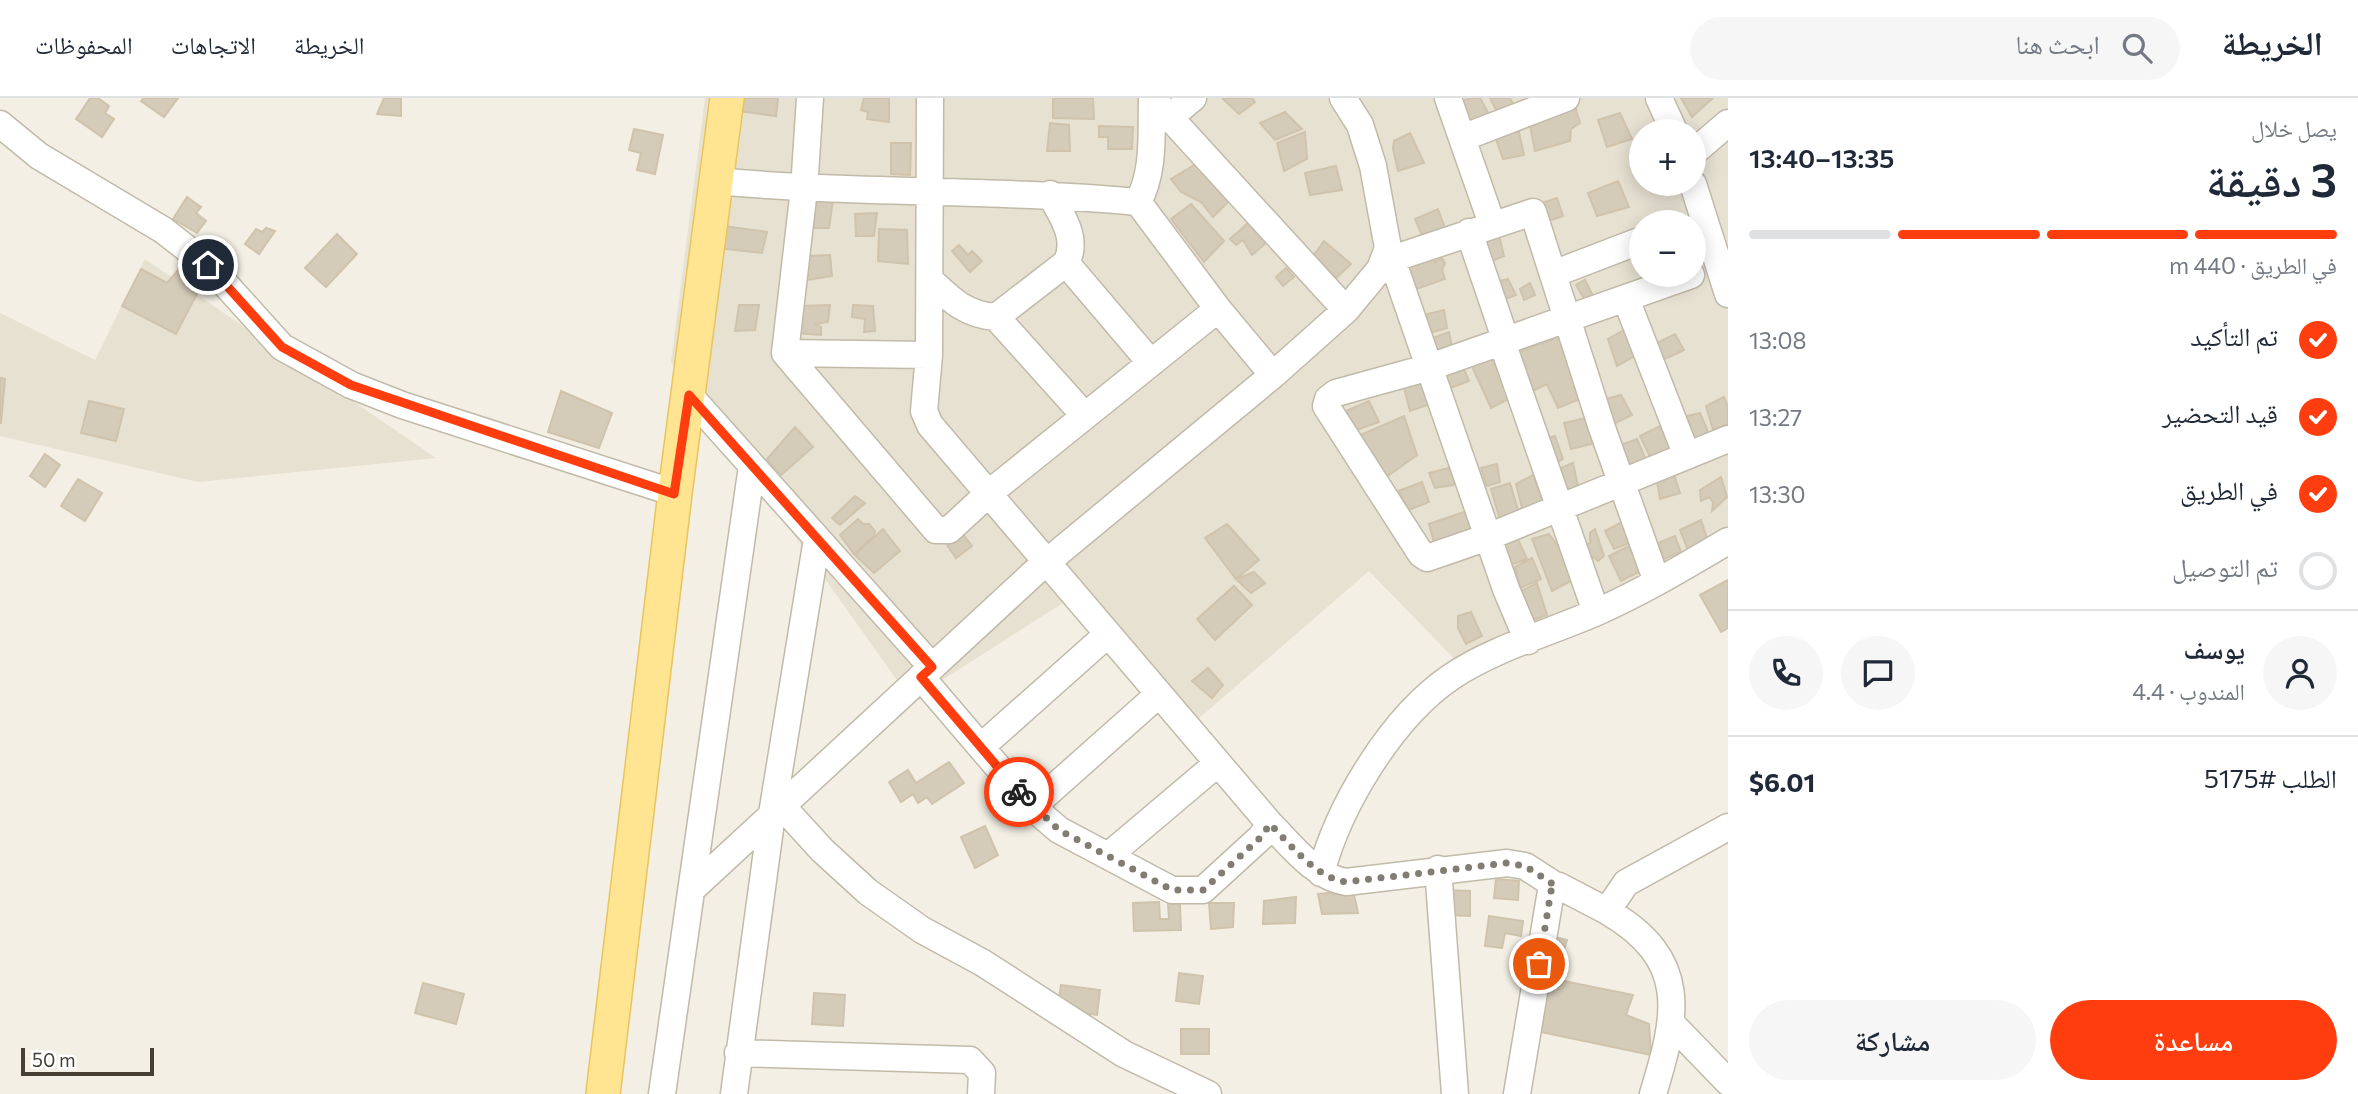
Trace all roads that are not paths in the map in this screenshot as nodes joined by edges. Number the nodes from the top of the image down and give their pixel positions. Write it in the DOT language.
graph roads {
  1 [pos="727,98"];
  2 [pos="810,98"];
  3 [pos="930,98"];
  4 [pos="1152,98"];
  5 [pos="1193,98"];
  6 [pos="1343,98"];
  7 [pos="1448,98"];
  8 [pos="1566,98"];
  9 [pos="1659,98"];
  10 [pos="1170,117"];
  11 [pos="1669,119"];
  12 [pos="1728,123"];
  13 [pos="0,124"];
  14 [pos="1462,138"];
  15 [pos="1706,142"];
  16 [pos="716,181"];
  17 [pos="804,189"];
  18 [pos="930,191"];
  19 [pos="1050,194"];
  20 [pos="1138,202"];
  21 [pos="1481,228"];
  22 [pos="1629,245"];
  23 [pos="1706,251"];
  24 [pos="1390,253"];
  25 [pos="1066,263"];
  26 [pos="1553,274"];
  27 [pos="1714,276"];
  28 [pos="930,280"];
  29 [pos="1626,299"];
  30 [pos="1218,309"];
  31 [pos="1346,310"];
  32 [pos="996,317"];
  33 [pos="1568,319"];
  34 [pos="1504,341"];
  35 [pos="785,354"];
  36 [pos="929,355"];
  37 [pos="1151,363"];
  38 [pos="1430,367"];
  39 [pos="1273,375"];
  40 [pos="689,395"];
  41 [pos="1085,416"];
  42 [pos="1728,439"];
  43 [pos="1687,456"];
  44 [pos="752,466"];
  45 [pos="1622,482"];
  46 [pos="674,494"];
  47 [pos="988,494"];
  48 [pos="1558,508"];
  49 [pos="1488,537"];
  50 [pos="817,539"];
  51 [pos="1728,541"];
  52 [pos="1046,563"];
  53 [pos="1657,582"];
  54 [pos="1596,612"];
  55 [pos="1108,634"];
  56 [pos="1528,641"];
  57 [pos="926,672"];
  58 [pos="1159,694"];
  59 [pos="982,746"];
  60 [pos="1218,763"];
  61 [pos="1032,807"];
  62 [pos="776,809"];
  63 [pos="1270,824"];
  64 [pos="1728,827"];
  65 [pos="1108,856"];
  66 [pos="1438,869"];
  67 [pos="1321,873"];
  68 [pos="1556,886"];
  69 [pos="692,889"];
  70 [pos="1606,911"];
  71 [pos="1671,1023"];
  72 [pos="738,1053"];
  73 [pos="1728,1082"];
  74 [pos="603,1094"];
  75 [pos="662,1094"];
  76 [pos="734,1094"];
  77 [pos="981,1094"];
  78 [pos="1208,1094"];
  79 [pos="1455,1094"];
  80 [pos="1517,1094"];
  81 [pos="1653,1094"];
  1 -- 16 [label="main road"];
  2 -- 17 [label="street"];
  3 -- 18 [label="street"];
  4 -- 10 [label="street"];
  4 -- 20 [label="street"];
  5 -- 10 [label="street"];
  6 -- 24 [label="street"];
  7 -- 14 [label="street"];
  8 -- 14 [label="street"];
  9 -- 11 [label="street"];
  10 -- 31 [label="street"];
  12 -- 15 [label="street"];
  13 -- 46 [label="street"];
  14 -- 21 [label="street"];
  16 -- 17 [label="street"];
  16 -- 40 [label="main road"];
  17 -- 18 [label="street"];
  17 -- 35 [label="street"];
  18 -- 19 [label="street"];
  18 -- 28 [label="street"];
  19 -- 20 [label="street"];
  19 -- 25 [label="street"];
  20 -- 30 [label="street"];
  21 -- 24 [label="street"];
  21 -- 26 [label="street"];
  21 -- 34 [label="street"];
  22 -- 26 [label="street"];
  23 -- 27 [label="street"];
  24 -- 31 [label="street"];
  24 -- 38 [label="street"];
  25 -- 32 [label="street"];
  25 -- 37 [label="street"];
  26 -- 33 [label="street"];
  27 -- 29 [label="street"];
  28 -- 32 [label="street"];
  28 -- 36 [label="street"];
  29 -- 33 [label="street"];
  29 -- 43 [label="street"];
  30 -- 37 [label="street"];
  30 -- 39 [label="street"];
  31 -- 39 [label="street"];
  32 -- 41 [label="street"];
  33 -- 34 [label="street"];
  33 -- 45 [label="street"];
  34 -- 38 [label="street"];
  34 -- 48 [label="street"];
  35 -- 36 [label="street"];
  35 -- 47 [label="street"];
  36 -- 47 [label="street"];
  37 -- 41 [label="street"];
  38 -- 49 [label="street"];
  38 -- 49 [label="street"];
  39 -- 52 [label="street"];
  40 -- 44 [label="street"];
  40 -- 46 [label="main road"];
  41 -- 47 [label="street"];
  42 -- 43 [label="street"];
  43 -- 45 [label="street"];
  44 -- 50 [label="street"];
  44 -- 69 [label="street"];
  45 -- 48 [label="street"];
  45 -- 53 [label="street"];
  46 -- 74 [label="main road"];
  47 -- 52 [label="street"];
  48 -- 49 [label="street"];
  48 -- 54 [label="street"];
  49 -- 56 [label="street"];
  50 -- 57 [label="street"];
  50 -- 62 [label="street"];
  51 -- 53 [label="street"];
  52 -- 55 [label="street"];
  52 -- 57 [label="street"];
  53 -- 54 [label="street"];
  54 -- 56 [label="street"];
  55 -- 58 [label="street"];
  55 -- 59 [label="street"];
  56 -- 67 [label="street"];
  57 -- 59 [label="street"];
  57 -- 62 [label="street"];
  58 -- 60 [label="street"];
  58 -- 61 [label="street"];
  59 -- 61 [label="street"];
  60 -- 63 [label="street"];
  60 -- 65 [label="street"];
  61 -- 65 [label="street"];
  62 -- 69 [label="street"];
  62 -- 72 [label="street"];
  62 -- 78 [label="street"];
  63 -- 65 [label="street"];
  63 -- 67 [label="street"];
  64 -- 70 [label="street"];
  66 -- 67 [label="street"];
  66 -- 68 [label="street"];
  66 -- 79 [label="street"];
  68 -- 70 [label="street"];
  68 -- 80 [label="street"];
  69 -- 75 [label="street"];
  70 -- 71 [label="street"];
  71 -- 73 [label="street"];
  71 -- 81 [label="street"];
  72 -- 76 [label="street"];
  72 -- 77 [label="street"];
}
